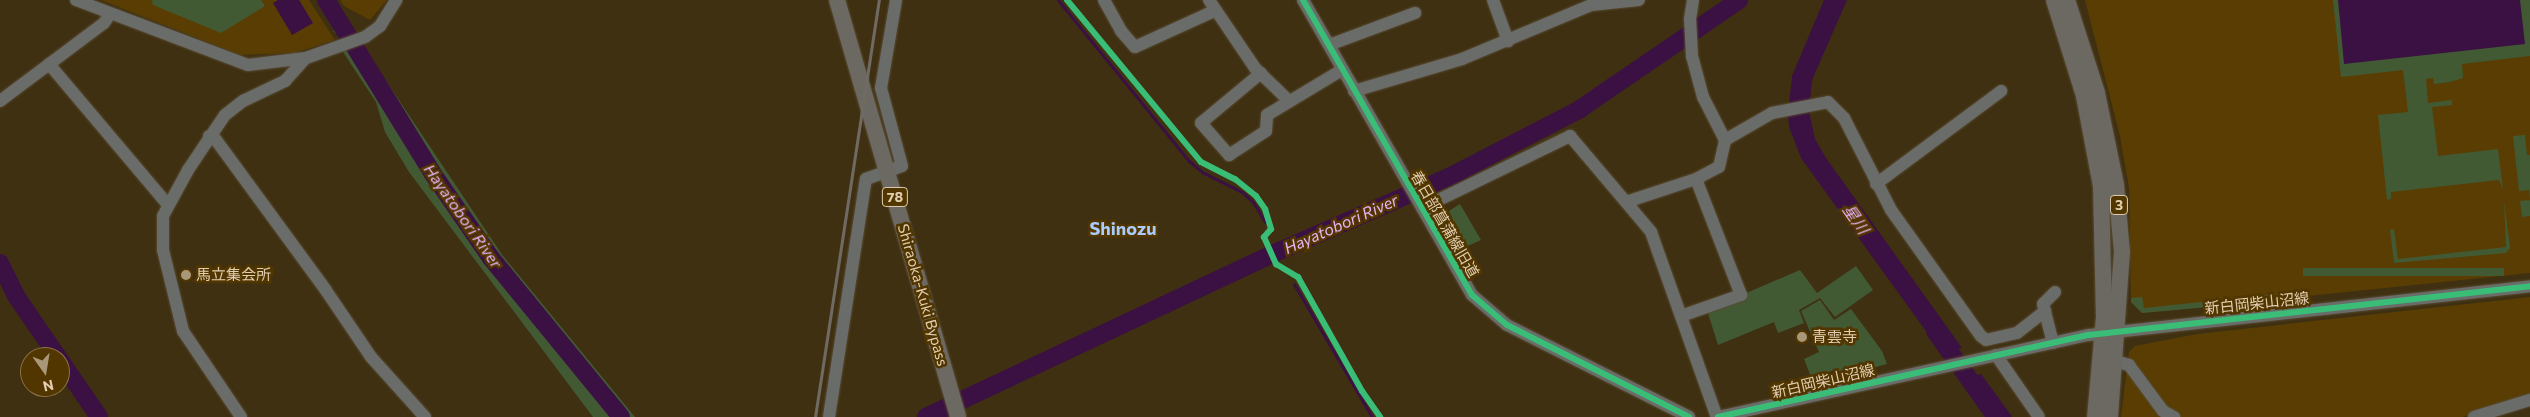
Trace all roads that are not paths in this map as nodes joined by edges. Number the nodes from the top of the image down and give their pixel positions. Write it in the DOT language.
graph roads {
  1 [pos="76,0"];
  2 [pos="396,0"];
  3 [pos="837,0"];
  4 [pos="896,0"];
  5 [pos="1104,0"];
  6 [pos="1303,0"];
  7 [pos="1493,0"];
  8 [pos="1639,0"];
  9 [pos="1693,0"];
  10 [pos="2054,0"];
  11 [pos="2067,0"];
  12 [pos="1607,2"];
  13 [pos="1212,6"];
  14 [pos="1415,13"];
  15 [pos="110,14"];
  16 [pos="1508,41"];
  17 [pos="1329,45"];
  18 [pos="306,58"];
  19 [pos="49,64"];
  20 [pos="1342,70"];
  21 [pos="1261,74"];
  22 [pos="2001,90"];
  23 [pos="1354,91"];
  24 [pos="1288,100"];
  25 [pos="0,101"];
  26 [pos="209,136"];
  27 [pos="1725,140"];
  28 [pos="887,171"];
  29 [pos="1696,179"];
  30 [pos="1876,184"];
  31 [pos="1626,202"];
  32 [pos="168,205"];
  33 [pos="1421,205"];
  34 [pos="2530,286"];
  35 [pos="2055,292"];
  36 [pos="2045,310"];
  37 [pos="1681,316"];
  38 [pos="2110,332"];
  39 [pos="2053,342"];
  40 [pos="1992,356"];
  41 [pos="2115,361"];
  42 [pos="2530,400"];
  43 [pos="241,417"];
  44 [pos="425,417"];
  45 [pos="829,417"];
  46 [pos="958,417"];
  47 [pos="1689,417"];
  48 [pos="1717,417"];
  49 [pos="2039,417"];
  50 [pos="2095,417"];
  51 [pos="2110,417"];
  52 [pos="2174,417"];
  53 [pos="2474,417"];
  1 -- 15 [label="street"];
  2 -- 18 [label="street"];
  3 -- 28 [label="main road, Shiraoka-Kuki Bypass / 78"];
  4 -- 28 [label="street"];
  5 -- 13 [label="street"];
  6 -- 17 [label="street, 春日部菖蒲線旧道"];
  7 -- 16 [label="street"];
  8 -- 12 [label="street"];
  9 -- 27 [label="street"];
  10 -- 38 [label="main road, 3"];
  11 -- 38 [label="main road, 3"];
  12 -- 16 [label="street"];
  13 -- 21 [label="street"];
  14 -- 17 [label="street"];
  15 -- 18 [label="street"];
  15 -- 19 [label="street"];
  16 -- 23 [label="street"];
  17 -- 20 [label="street, 春日部菖蒲線旧道"];
  18 -- 26 [label="street"];
  19 -- 25 [label="street"];
  19 -- 32 [label="street"];
  20 -- 23 [label="street, 春日部菖蒲線旧道"];
  20 -- 24 [label="street"];
  21 -- 24 [label="street"];
  21 -- 24 [label="street"];
  22 -- 30 [label="street"];
  23 -- 33 [label="street, 春日部菖蒲線旧道"];
  26 -- 32 [label="street"];
  26 -- 44 [label="street"];
  27 -- 29 [label="street"];
  27 -- 30 [label="street"];
  28 -- 45 [label="street"];
  28 -- 46 [label="main road, Shiraoka-Kuki Bypass / 78"];
  29 -- 31 [label="street"];
  29 -- 37 [label="street"];
  30 -- 36 [label="street"];
  31 -- 33 [label="street"];
  31 -- 37 [label="street"];
  32 -- 43 [label="street"];
  33 -- 47 [label="street, 春日部菖蒲線旧道"];
  34 -- 38 [label="street, 新白岡柴山沼線"];
  35 -- 36 [label="street"];
  36 -- 39 [label="street"];
  37 -- 48 [label="street"];
  38 -- 39 [label="street, 新白岡柴山沼線"];
  38 -- 41 [label="main road, 3"];
  38 -- 50 [label="main road, 3"];
  39 -- 40 [label="street, 新白岡柴山沼線"];
  40 -- 48 [label="street, 新白岡柴山沼線"];
  40 -- 49 [label="street"];
  41 -- 51 [label="main road, 3"];
  41 -- 52 [label="street"];
  42 -- 53 [label="street"];
}
